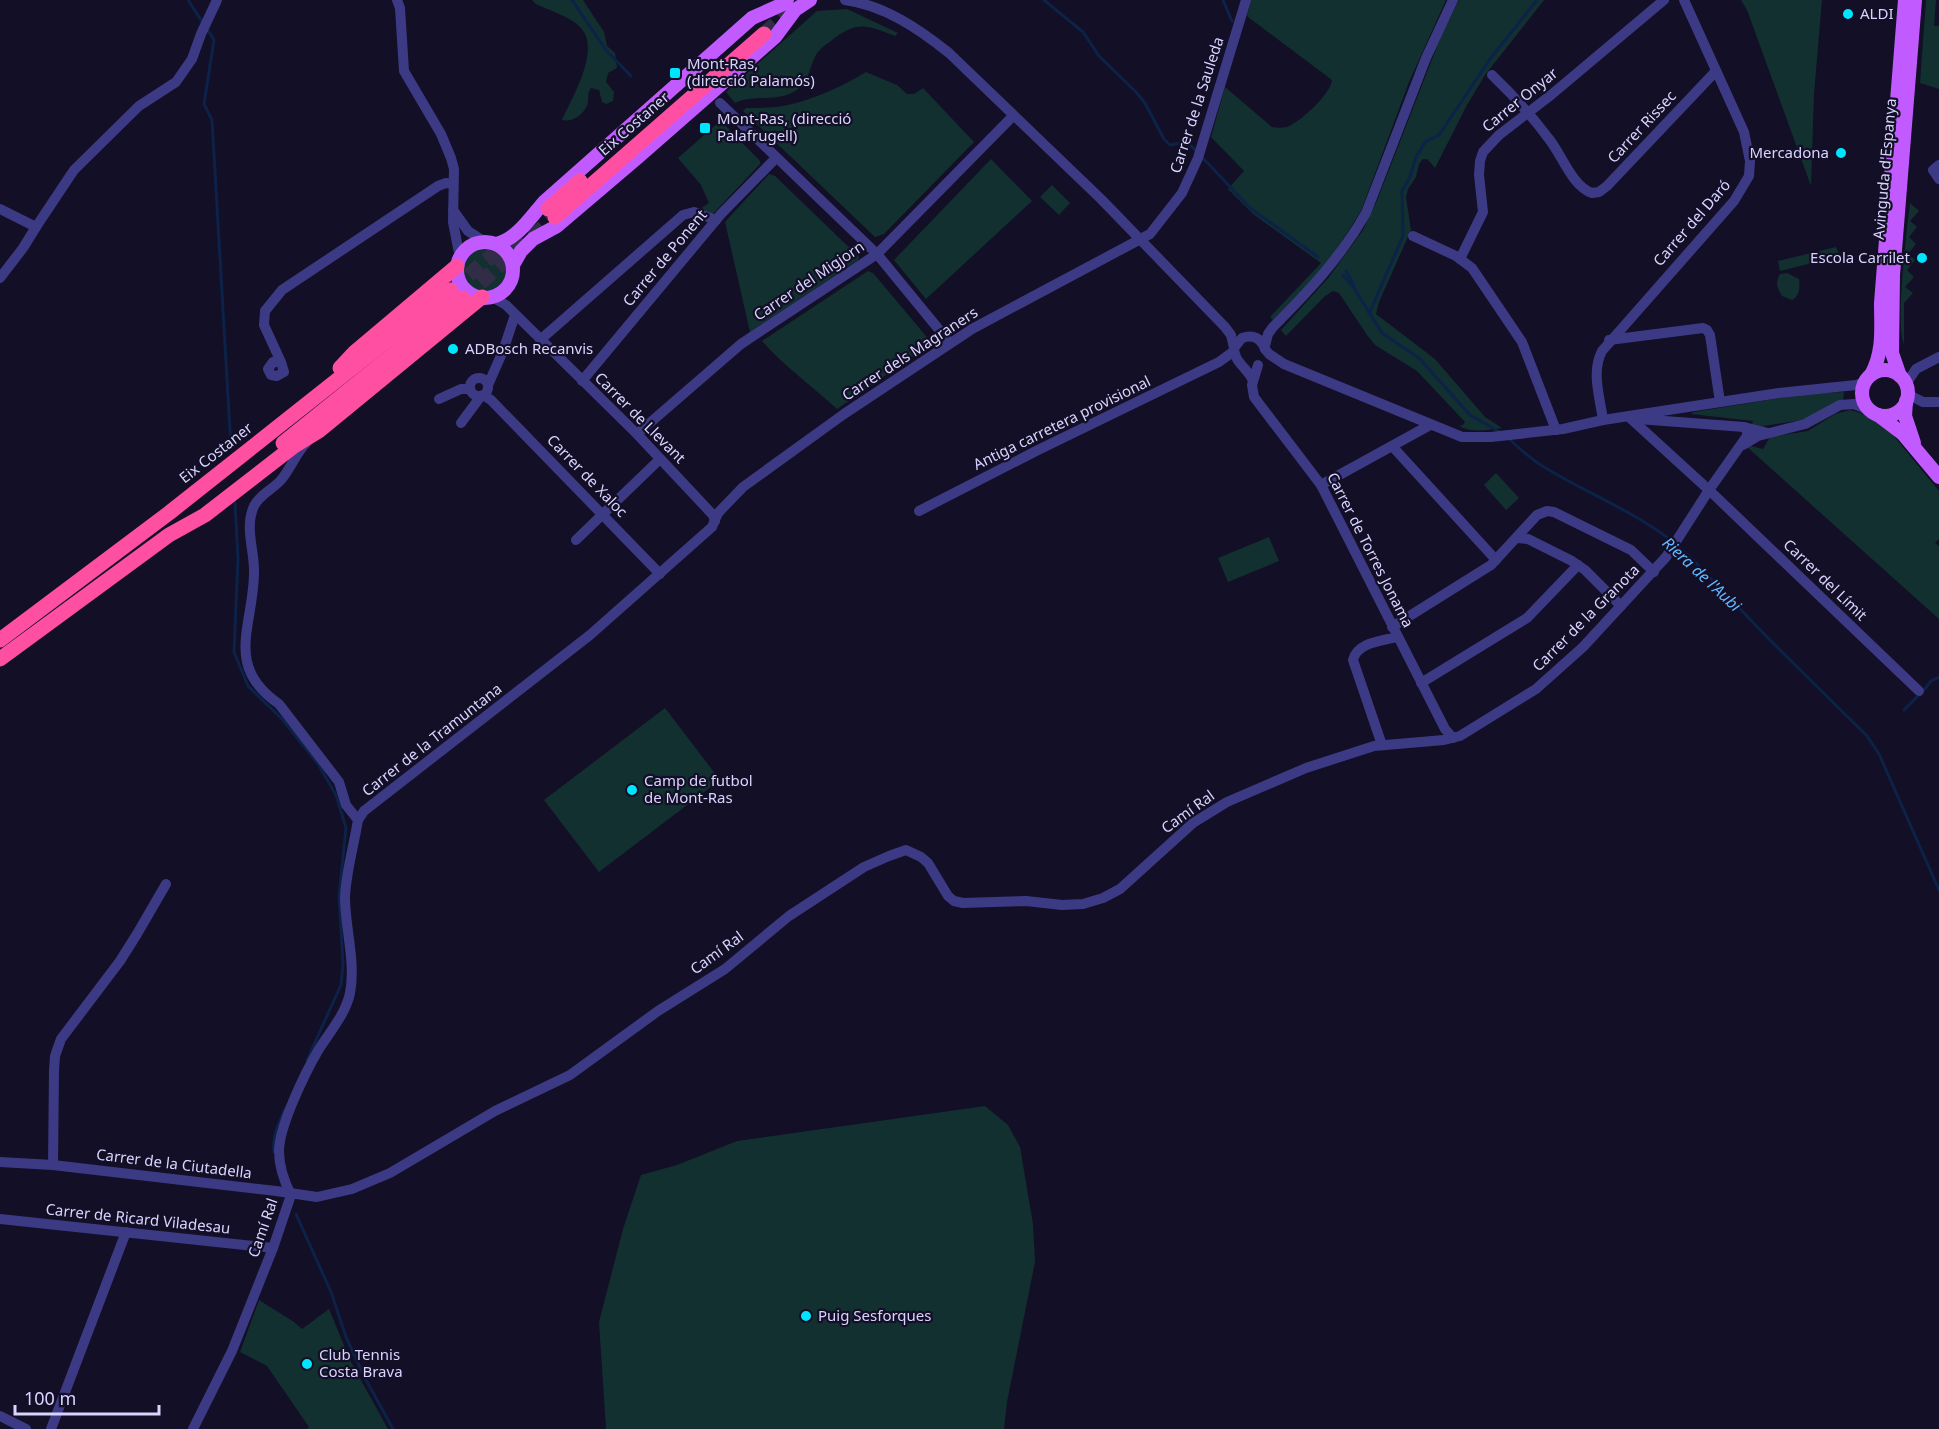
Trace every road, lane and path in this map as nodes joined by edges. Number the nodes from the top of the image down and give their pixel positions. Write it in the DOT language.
graph roads {
  1 [pos="217,0"];
  2 [pos="397,0"];
  3 [pos="787,0"];
  4 [pos="810,0"];
  5 [pos="845,0"];
  6 [pos="1246,0"];
  7 [pos="1453,0"];
  8 [pos="1664,0"];
  9 [pos="1684,0"];
  10 [pos="1905,0"];
  11 [pos="1915,0"];
  12 [pos="869,3"];
  13 [pos="761,31"];
  14 [pos="1716,70"];
  15 [pos="1492,75"];
  16 [pos="720,103"];
  17 [pos="1528,112"];
  18 [pos="1013,116"];
  19 [pos="776,158"];
  20 [pos="1939,165"];
  21 [pos="1939,178"];
  22 [pos="453,184"];
  23 [pos="0,209"];
  24 [pos="453,209"];
  25 [pos="551,213"];
  26 [pos="716,220"];
  27 [pos="36,227"];
  28 [pos="1413,236"];
  29 [pos="1140,238"];
  30 [pos="490,243"];
  31 [pos="877,254"];
  32 [pos="1460,258"];
  33 [pos="459,262"];
  34 [pos="513,265"];
  35 [pos="0,278"];
  36 [pos="496,298"];
  37 [pos="515,315"];
  38 [pos="1225,327"];
  39 [pos="1274,327"];
  40 [pos="1248,336"];
  41 [pos="540,340"];
  42 [pos="1609,340"];
  43 [pos="950,343"];
  44 [pos="1265,348"];
  45 [pos="1234,350"];
  46 [pos="1939,357"];
  47 [pos="281,362"];
  48 [pos="1219,362"];
  49 [pos="1260,363"];
  50 [pos="1284,364"];
  51 [pos="1242,366"];
  52 [pos="495,369"];
  53 [pos="582,381"];
  54 [pos="1253,381"];
  55 [pos="1864,381"];
  56 [pos="1905,389"];
  57 [pos="481,394"];
  58 [pos="439,399"];
  59 [pos="1720,402"];
  60 [pos="1939,402"];
  61 [pos="1874,412"];
  62 [pos="1629,417"];
  63 [pos="1603,420"];
  64 [pos="461,423"];
  65 [pos="1431,425"];
  66 [pos="1744,427"];
  67 [pos="320,430"];
  68 [pos="1556,430"];
  69 [pos="1768,433"];
  70 [pos="637,434"];
  71 [pos="1392,447"];
  72 [pos="1740,447"];
  73 [pos="1916,447"];
  74 [pos="660,459"];
  75 [pos="1939,477"];
  76 [pos="1321,485"];
  77 [pos="1709,490"];
  78 [pos="919,511"];
  79 [pos="169,513"];
  80 [pos="603,515"];
  81 [pos="715,520"];
  82 [pos="169,535"];
  83 [pos="1517,538"];
  84 [pos="576,540"];
  85 [pos="1496,560"];
  86 [pos="1578,565"];
  87 [pos="1654,572"];
  88 [pos="660,574"];
  89 [pos="1621,606"];
  90 [pos="1395,632"];
  91 [pos="0,640"];
  92 [pos="0,659"];
  93 [pos="1421,683"];
  94 [pos="1919,691"];
  95 [pos="1453,738"];
  96 [pos="1378,745"];
  97 [pos="358,820"];
  98 [pos="166,884"];
  99 [pos="0,1162"];
  100 [pos="53,1165"];
  101 [pos="291,1195"];
  102 [pos="0,1219"];
  103 [pos="126,1232"];
  104 [pos="273,1248"];
  105 [pos="0,1416"];
  106 [pos="26,1429"];
  107 [pos="51,1429"];
  108 [pos="193,1429"];
  1 -- 27 [label="street"];
  2 -- 22 [label="street"];
  3 -- 30 [label="main road"];
  4 -- 34 [label="main road"];
  5 -- 12 [label="street"];
  6 -- 29 [label="street, Carrer de la Sauleda"];
  7 -- 39 [label="street"];
  8 -- 17 [label="street, Carrer Onyar"];
  9 -- 14 [label="street, Carrer del Daró"];
  10 -- 55 [label="main road, Avinguda d'Espanya"];
  11 -- 56 [label="main road, Avinguda d'Espanya"];
  12 -- 18 [label="street"];
  13 -- 25 [label="highway, Eix Costaner"];
  14 -- 17 [label="street, Carrer Rissec"];
  14 -- 42 [label="street, Carrer del Daró"];
  15 -- 17 [label="street"];
  16 -- 19 [label="street"];
  17 -- 32 [label="street, Carrer Onyar"];
  18 -- 29 [label="street"];
  18 -- 31 [label="street, Carrer del Migjorn"];
  19 -- 26 [label="street, Carrer de Ponent"];
  19 -- 31 [label="street"];
  20 -- 21 [label="street"];
  22 -- 24 [label="street"];
  22 -- 47 [label="street"];
  23 -- 27 [label="street"];
  24 -- 30 [label="street"];
  24 -- 33 [label="street"];
  26 -- 41 [label="street"];
  26 -- 53 [label="street, Carrer de Ponent"];
  27 -- 35 [label="street"];
  28 -- 32 [label="street"];
  29 -- 38 [label="street"];
  29 -- 43 [label="street, Carrer dels Magraners"];
  30 -- 33 [label="main road"];
  30 -- 34 [label="main road"];
  31 -- 43 [label="street"];
  31 -- 70 [label="street, Carrer del Migjorn"];
  32 -- 68 [label="street"];
  33 -- 36 [label="main road"];
  33 -- 79 [label="highway"];
  34 -- 36 [label="main road"];
  36 -- 37 [label="street, Carrer de Llevant"];
  36 -- 67 [label="highway"];
  37 -- 41 [label="street, Carrer de Llevant"];
  37 -- 52 [label="street"];
  38 -- 40 [label="street"];
  38 -- 45 [label="street"];
  39 -- 40 [label="street"];
  39 -- 44 [label="street"];
  40 -- 44 [label="street"];
  40 -- 45 [label="street"];
  41 -- 53 [label="street, Carrer de Llevant"];
  42 -- 59 [label="street"];
  42 -- 63 [label="street, Carrer del Daró"];
  43 -- 81 [label="street, Carrer dels Magraners"];
  44 -- 49 [label="street"];
  44 -- 50 [label="street"];
  45 -- 48 [label="street, Antiga carretera provisional"];
  45 -- 51 [label="street"];
  46 -- 56 [label="street"];
  48 -- 51 [label="street"];
  48 -- 78 [label="street, Antiga carretera provisional"];
  49 -- 50 [label="street"];
  49 -- 51 [label="street"];
  49 -- 54 [label="street"];
  50 -- 65 [label="street"];
  51 -- 54 [label="street, Carrer de Torres Jonama"];
  52 -- 57 [label="street"];
  52 -- 57 [label="street"];
  53 -- 70 [label="street, Carrer de Llevant"];
  54 -- 76 [label="street, Carrer de Torres Jonama"];
  55 -- 56 [label="main road"];
  55 -- 59 [label="street"];
  55 -- 61 [label="main road"];
  56 -- 60 [label="street"];
  56 -- 61 [label="main road"];
  56 -- 73 [label="main road, Avinguda d'Espanya"];
  57 -- 58 [label="street"];
  57 -- 64 [label="street"];
  57 -- 80 [label="street, Carrer de Xaloc"];
  59 -- 62 [label="street"];
  61 -- 69 [label="street"];
  61 -- 73 [label="main road, Avinguda d'Espanya"];
  62 -- 63 [label="street"];
  62 -- 66 [label="street"];
  62 -- 77 [label="street, Carrer del Límit"];
  63 -- 68 [label="street"];
  65 -- 68 [label="street"];
  65 -- 71 [label="street"];
  66 -- 69 [label="street"];
  66 -- 72 [label="street"];
  67 -- 82 [label="highway"];
  67 -- 97 [label="street"];
  69 -- 72 [label="street"];
  70 -- 74 [label="street, Carrer de Llevant"];
  71 -- 76 [label="street"];
  71 -- 85 [label="street"];
  72 -- 77 [label="street, Carrer de la Granota"];
  73 -- 75 [label="main road, Avinguda d'Espanya"];
  74 -- 80 [label="street"];
  74 -- 81 [label="street, Carrer de Llevant"];
  76 -- 90 [label="street, Carrer de Torres Jonama"];
  77 -- 87 [label="street, Carrer de la Granota"];
  77 -- 94 [label="street, Carrer del Límit"];
  79 -- 82 [label="highway, Eix Costaner"];
  79 -- 91 [label="highway, Eix Costaner"];
  80 -- 84 [label="street"];
  80 -- 88 [label="street, Carrer de Xaloc"];
  81 -- 88 [label="street, Carrer de la Tramuntana"];
  82 -- 92 [label="highway"];
  83 -- 85 [label="street"];
  83 -- 86 [label="street"];
  83 -- 87 [label="street"];
  85 -- 90 [label="street"];
  86 -- 89 [label="street"];
  86 -- 93 [label="street"];
  87 -- 89 [label="street, Carrer de la Granota"];
  88 -- 97 [label="street, Carrer de la Tramuntana"];
  89 -- 95 [label="street, Carrer de la Granota"];
  90 -- 93 [label="street, Carrer de Torres Jonama"];
  90 -- 96 [label="street"];
  93 -- 95 [label="street, Carrer de Torres Jonama"];
  95 -- 96 [label="street"];
  96 -- 101 [label="street, Camí Ral"];
  97 -- 101 [label="street"];
  98 -- 100 [label="street"];
  99 -- 100 [label="street, Carrer de la Ciutadella"];
  100 -- 101 [label="street, Carrer de la Ciutadella"];
  101 -- 104 [label="street, Camí Ral"];
  102 -- 103 [label="street, Carrer de Ricard Viladesau"];
  103 -- 104 [label="street, Carrer de Ricard Viladesau"];
  103 -- 107 [label="street"];
  104 -- 108 [label="street, Camí Ral"];
  105 -- 106 [label="street"];
}
